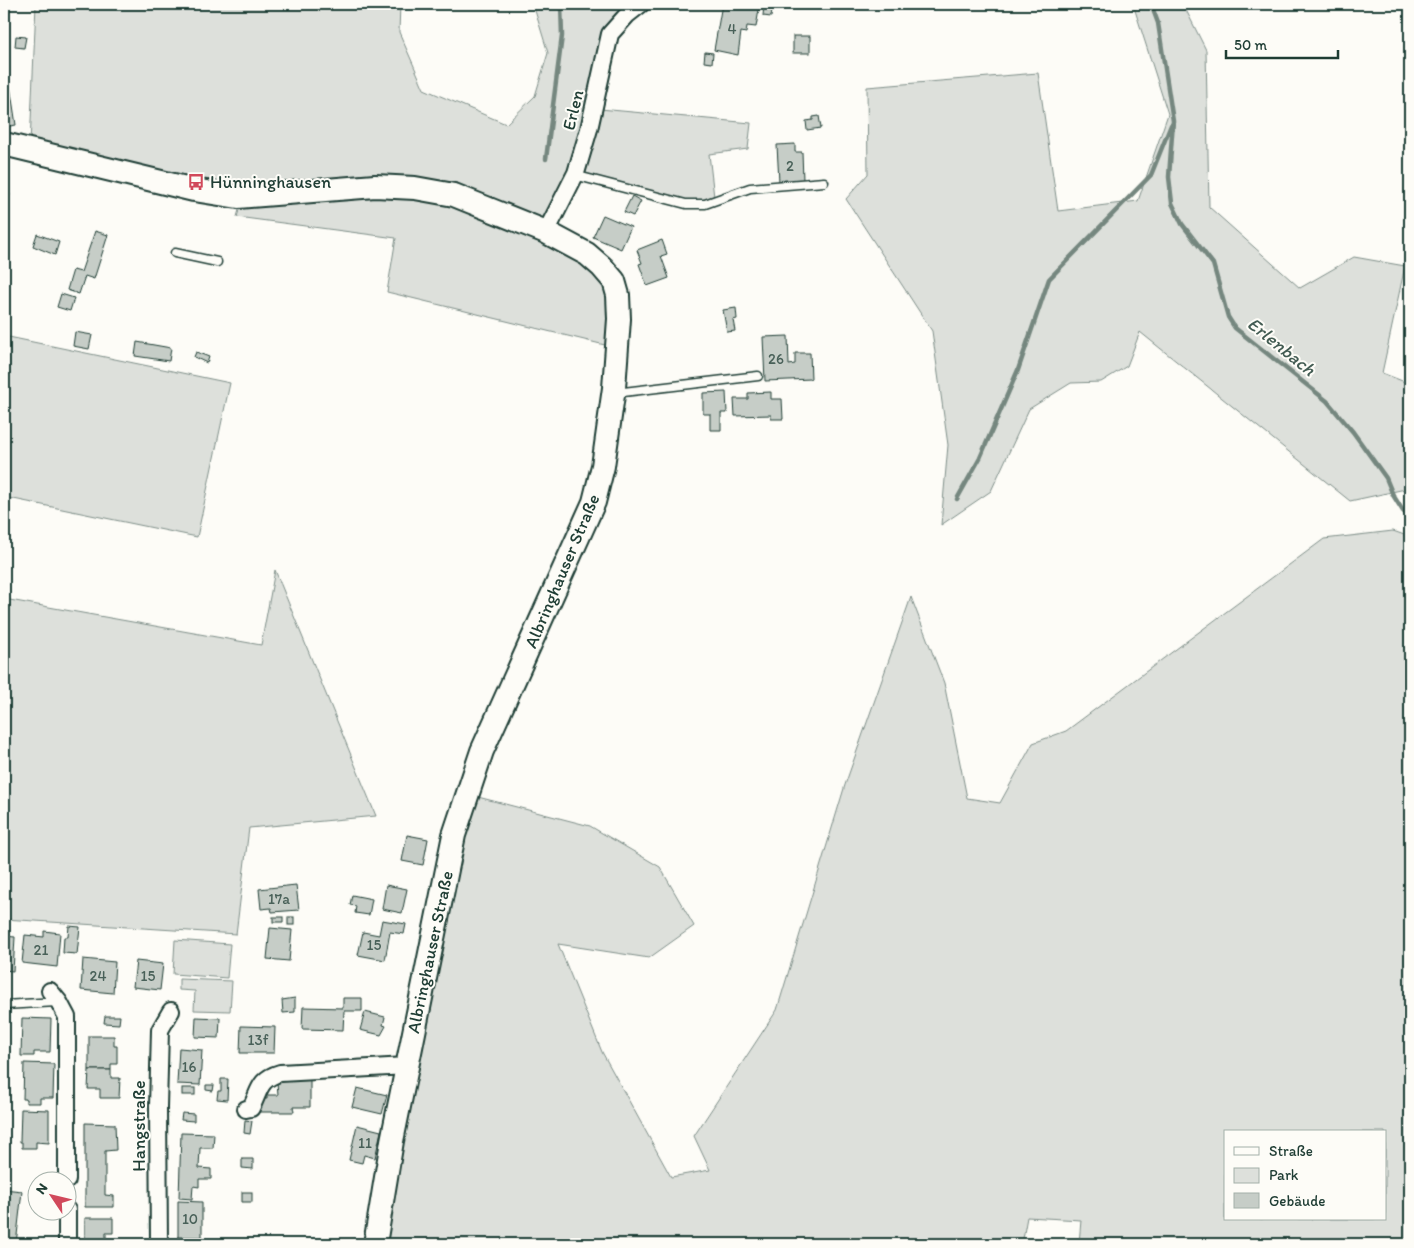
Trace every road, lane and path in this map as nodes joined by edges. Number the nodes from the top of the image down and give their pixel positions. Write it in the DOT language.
graph roads {
  1 [pos="641,4"];
  2 [pos="4,144"];
  3 [pos="574,175"];
  4 [pos="824,182"];
  5 [pos="546,232"];
  6 [pos="175,253"];
  7 [pos="217,262"];
  8 [pos="758,376"];
  9 [pos="613,394"];
  10 [pos="55,996"];
  11 [pos="4,1005"];
  12 [pos="171,1011"];
  13 [pos="407,1066"];
  14 [pos="246,1109"];
  15 [pos="67,1170"];
  16 [pos="67,1220"];
  17 [pos="67,1244"];
  18 [pos="159,1244"];
  19 [pos="375,1244"];
  1 -- 3 [label="street, Erlen"];
  2 -- 5 [label="street, Albringhauser Straße"];
  3 -- 4 [label="lane"];
  3 -- 5 [label="street, Erlen"];
  5 -- 9 [label="street, Albringhauser Straße"];
  6 -- 7 [label="lane"];
  8 -- 9 [label="lane"];
  9 -- 13 [label="street, Albringhauser Straße"];
  10 -- 11 [label="lane"];
  10 -- 15 [label="street"];
  12 -- 18 [label="street, Hangstraße"];
  13 -- 14 [label="street"];
  13 -- 19 [label="street, Albringhauser Straße"];
  16 -- 17 [label="street"];
}
